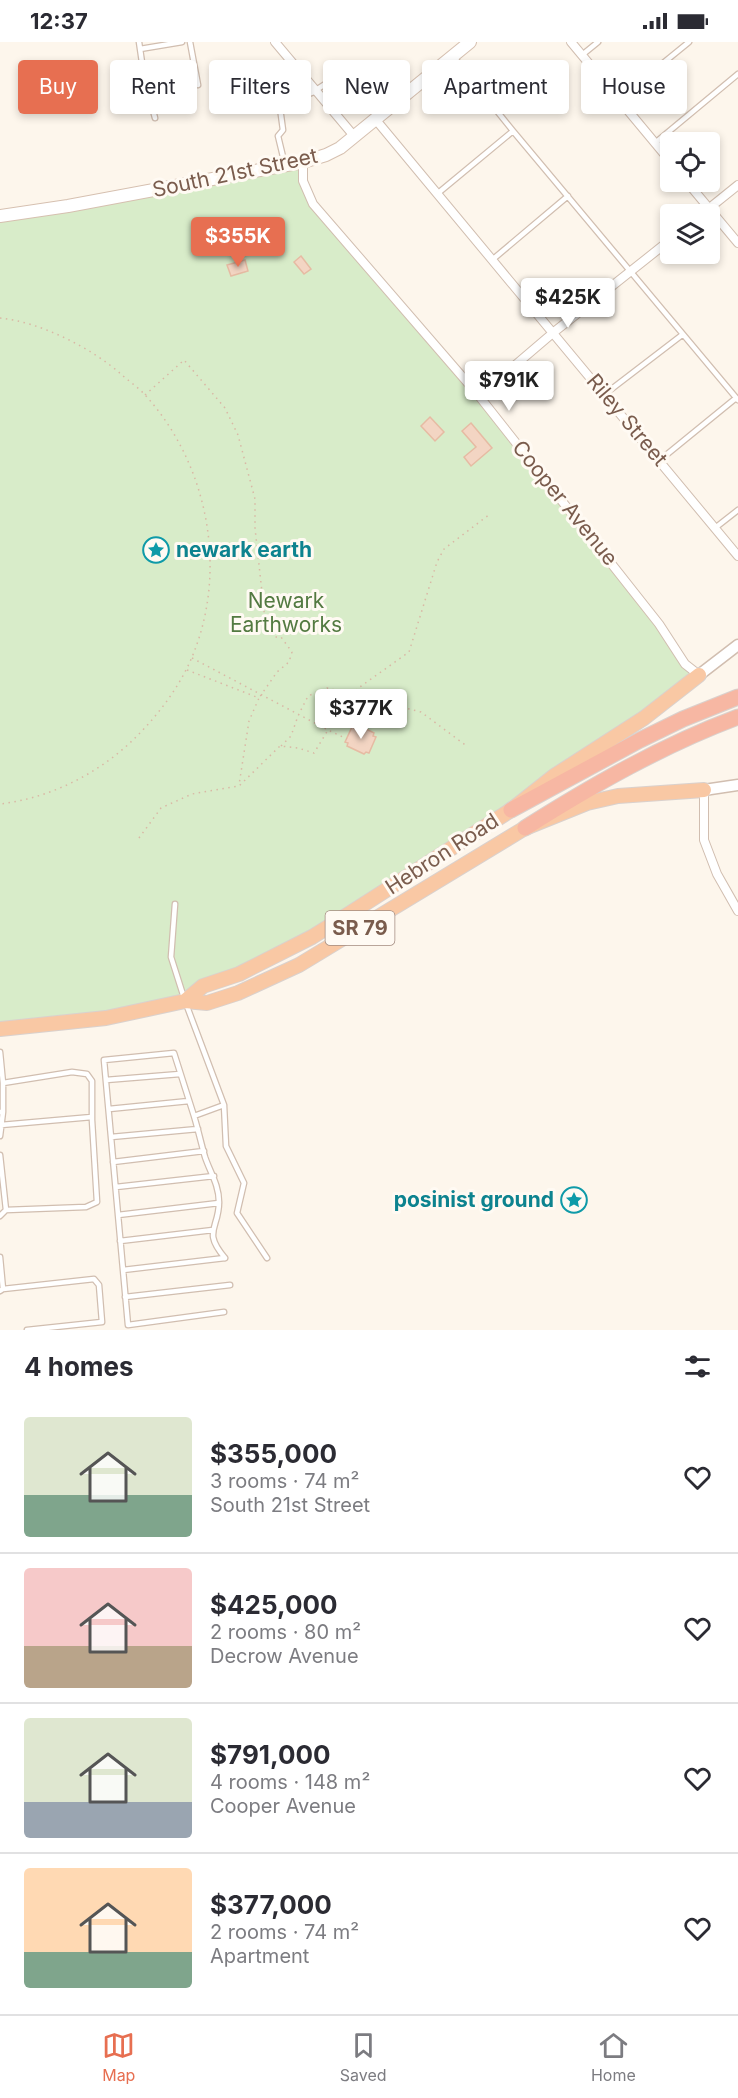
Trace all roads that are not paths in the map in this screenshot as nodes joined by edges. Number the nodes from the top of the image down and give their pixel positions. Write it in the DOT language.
graph roads {
  1 [pos="139,42"];
  2 [pos="182,42"];
  3 [pos="190,42"];
  4 [pos="275,42"];
  5 [pos="470,42"];
  6 [pos="571,42"];
  7 [pos="598,42"];
  8 [pos="689,42"];
  9 [pos="140,49"];
  10 [pos="582,55"];
  11 [pos="453,56"];
  12 [pos="291,60"];
  13 [pos="586,60"];
  14 [pos="667,60"];
  15 [pos="738,74"];
  16 [pos="311,84"];
  17 [pos="198,86"];
  18 [pos="317,91"];
  19 [pos="311,93"];
  20 [pos="281,114"];
  21 [pos="631,114"];
  22 [pos="155,118"];
  23 [pos="378,118"];
  24 [pos="513,131"];
  25 [pos="354,136"];
  26 [pos="655,143"];
  27 [pos="660,149"];
  28 [pos="303,162"];
  29 [pos="285,165"];
  30 [pos="738,185"];
  31 [pos="437,194"];
  32 [pos="568,196"];
  33 [pos="715,204"];
  34 [pos="0,216"];
  35 [pos="720,226"];
  36 [pos="738,243"];
  37 [pos="660,248"];
  38 [pos="492,260"];
  39 [pos="630,272"];
  40 [pos="554,332"];
  41 [pos="682,335"];
  42 [pos="605,394"];
  43 [pos="479,396"];
  44 [pos="737,399"];
  45 [pos="660,460"];
  46 [pos="738,510"];
  47 [pos="715,528"];
  48 [pos="738,556"];
  49 [pos="738,645"];
  50 [pos="699,675"];
  51 [pos="738,697"];
  52 [pos="738,717"];
  53 [pos="738,785"];
  54 [pos="704,790"];
  55 [pos="511,810"];
  56 [pos="525,828"];
  57 [pos="175,904"];
  58 [pos="738,911"];
  59 [pos="185,1001"];
  60 [pos="0,1029"];
  61 [pos="0,1052"];
  62 [pos="180,1074"];
  63 [pos="106,1080"];
  64 [pos="3,1083"];
  65 [pos="189,1101"];
  66 [pos="224,1105"];
  67 [pos="109,1109"];
  68 [pos="1,1112"];
  69 [pos="194,1116"];
  70 [pos="92,1117"];
  71 [pos="1,1125"];
  72 [pos="198,1129"];
  73 [pos="0,1136"];
  74 [pos="111,1137"];
  75 [pos="204,1151"];
  76 [pos="0,1155"];
  77 [pos="113,1162"];
  78 [pos="214,1176"];
  79 [pos="116,1187"];
  80 [pos="219,1203"];
  81 [pos="6,1210"];
  82 [pos="118,1215"];
  83 [pos="0,1216"];
  84 [pos="213,1230"];
  85 [pos="120,1241"];
  86 [pos="0,1257"];
  87 [pos="267,1258"];
  88 [pos="123,1270"];
  89 [pos="230,1285"];
  90 [pos="1,1290"];
  91 [pos="125,1297"];
  92 [pos="224,1312"];
  93 [pos="102,1322"];
  94 [pos="27,1330"];
  95 [pos="102,1330"];
  1 -- 9 [label="lane"];
  2 -- 9 [label="lane"];
  3 -- 17 [label="lane"];
  4 -- 12 [label="street"];
  5 -- 11 [label="main road, South 21st Street"];
  6 -- 10 [label="street"];
  7 -- 10 [label="lane"];
  8 -- 14 [label="lane"];
  9 -- 22 [label="lane"];
  10 -- 13 [label="street"];
  11 -- 23 [label="main road, South 21st Street"];
  11 -- 24 [label="lane"];
  15 -- 26 [label="lane"];
  16 -- 18 [label="street"];
  18 -- 19 [label="lane"];
  18 -- 23 [label="lane"];
  18 -- 25 [label="street"];
  20 -- 29 [label="lane"];
  21 -- 26 [label="street"];
  23 -- 25 [label="main road, South 21st Street"];
  23 -- 31 [label="street, Riley Street"];
  24 -- 31 [label="lane"];
  24 -- 32 [label="lane"];
  25 -- 28 [label="main road, South 21st Street"];
  26 -- 27 [label="street"];
  28 -- 29 [label="main road, South 21st Street"];
  28 -- 43 [label="street, Cooper Avenue"];
  29 -- 34 [label="main road, South 21st Street"];
  30 -- 33 [label="street"];
  31 -- 38 [label="street, Riley Street"];
  32 -- 38 [label="lane"];
  32 -- 39 [label="lane"];
  35 -- 36 [label="street"];
  37 -- 39 [label="street"];
  38 -- 40 [label="street, Riley Street"];
  39 -- 40 [label="street"];
  39 -- 41 [label="lane"];
  40 -- 42 [label="street, Riley Street"];
  40 -- 43 [label="street"];
  41 -- 42 [label="lane"];
  41 -- 44 [label="lane"];
  42 -- 45 [label="street, Riley Street"];
  43 -- 50 [label="street, Cooper Avenue"];
  44 -- 45 [label="lane"];
  45 -- 47 [label="street, Riley Street"];
  46 -- 47 [label="lane"];
  47 -- 48 [label="street, Riley Street"];
  49 -- 50 [label="street"];
  50 -- 55 [label="highway, Hebron Road"];
  51 -- 55 [label="highway, SR 79"];
  52 -- 56 [label="highway, SR 79"];
  53 -- 54 [label="street"];
  54 -- 56 [label="highway, Hebron Road"];
  54 -- 58 [label="street"];
  55 -- 59 [label="highway, Hebron Road / SR 79"];
  56 -- 59 [label="highway, Hebron Road / SR 79"];
  57 -- 59 [label="lane"];
  59 -- 60 [label="highway, Hebron Road / SR 79"];
  59 -- 66 [label="lane"];
  61 -- 64 [label="lane"];
  62 -- 63 [label="lane"];
  62 -- 63 [label="lane"];
  62 -- 65 [label="lane"];
  63 -- 67 [label="lane"];
  64 -- 68 [label="lane"];
  64 -- 70 [label="lane"];
  65 -- 67 [label="lane"];
  65 -- 69 [label="lane"];
  66 -- 69 [label="lane"];
  66 -- 87 [label="lane"];
  67 -- 74 [label="lane"];
  68 -- 71 [label="lane"];
  69 -- 72 [label="lane"];
  70 -- 71 [label="lane"];
  70 -- 81 [label="lane"];
  71 -- 73 [label="lane"];
  72 -- 74 [label="lane"];
  72 -- 75 [label="lane"];
  74 -- 77 [label="lane"];
  75 -- 77 [label="lane"];
  75 -- 78 [label="lane"];
  76 -- 81 [label="lane"];
  77 -- 79 [label="lane"];
  78 -- 79 [label="lane"];
  78 -- 80 [label="lane"];
  79 -- 82 [label="lane"];
  80 -- 82 [label="lane"];
  80 -- 84 [label="lane"];
  81 -- 83 [label="lane"];
  82 -- 85 [label="lane"];
  84 -- 85 [label="lane"];
  84 -- 88 [label="lane"];
  85 -- 88 [label="lane"];
  86 -- 90 [label="lane"];
  88 -- 91 [label="lane"];
  89 -- 91 [label="lane"];
  90 -- 93 [label="lane"];
  91 -- 92 [label="lane"];
  93 -- 94 [label="lane"];
  93 -- 95 [label="lane"];
}
